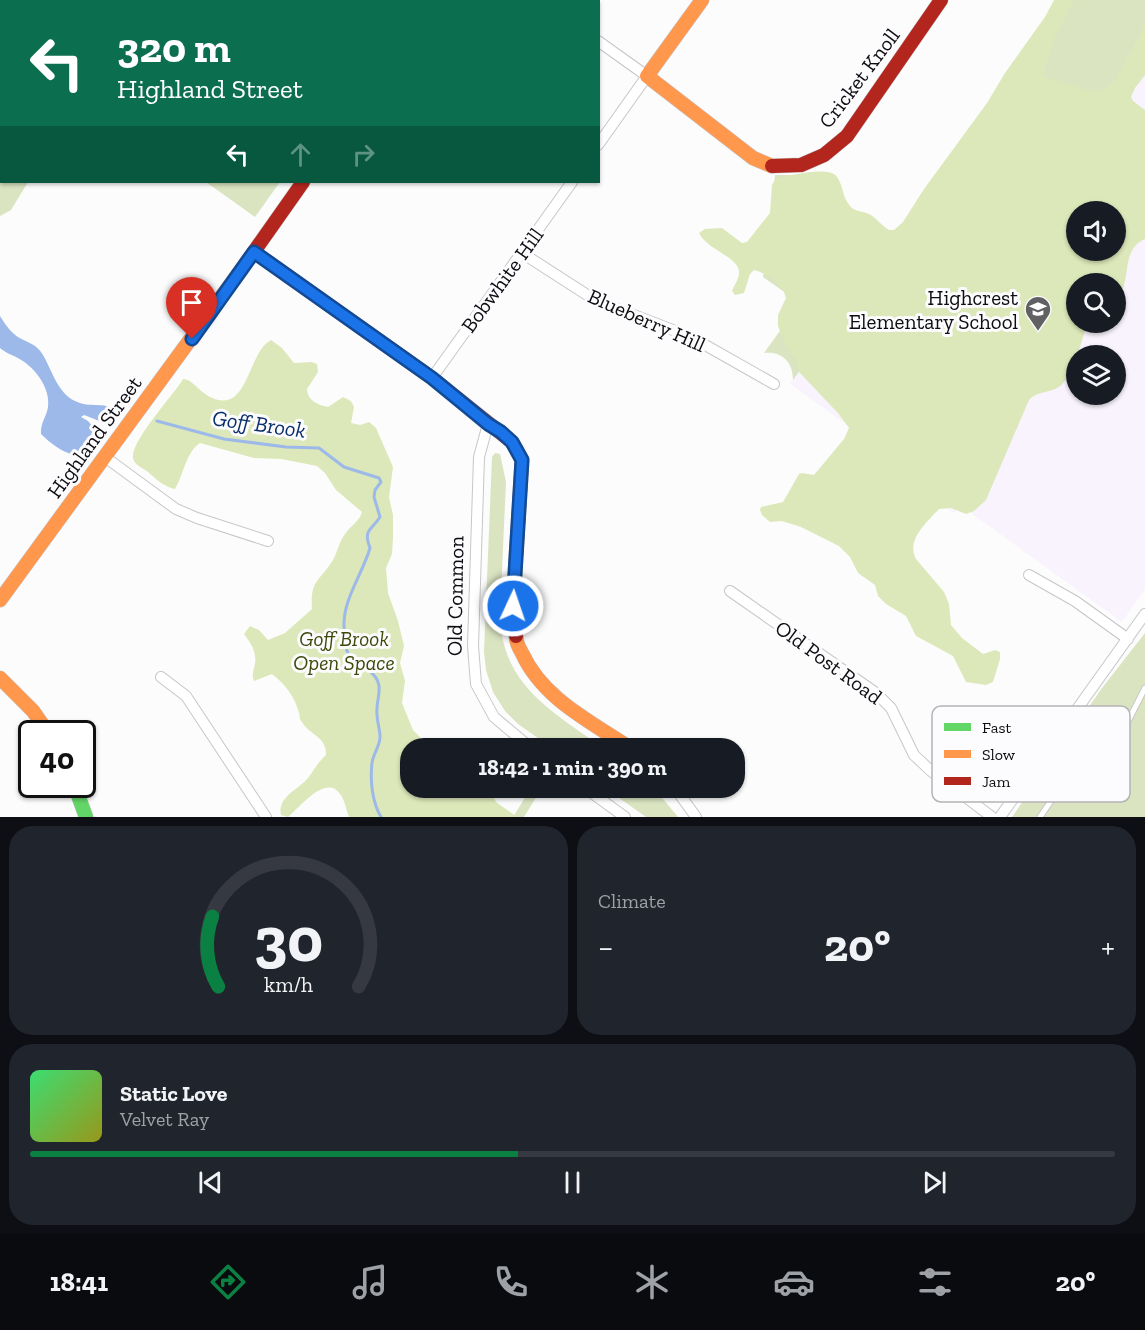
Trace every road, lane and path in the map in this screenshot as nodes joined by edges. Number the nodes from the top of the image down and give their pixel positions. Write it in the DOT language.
graph roads {
  1 [pos="702,0"];
  2 [pos="941,0"];
  3 [pos="600,42"];
  4 [pos="647,76"];
  5 [pos="600,142"];
  6 [pos="302,183"];
  7 [pos="571,183"];
  8 [pos="254,252"];
  9 [pos="522,253"];
  10 [pos="432,378"];
  11 [pos="774,384"];
  12 [pos="488,424"];
  13 [pos="105,457"];
  14 [pos="267,541"];
  15 [pos="1029,575"];
  16 [pos="730,591"];
  17 [pos="0,600"];
  18 [pos="1145,614"];
  19 [pos="1128,639"];
  20 [pos="161,677"];
  21 [pos="0,678"];
  22 [pos="1145,688"];
  23 [pos="1080,706"];
  24 [pos="1130,717"];
  25 [pos="39,720"];
  26 [pos="519,738"];
  27 [pos="615,738"];
  28 [pos="932,772"];
  29 [pos="79,798"];
  30 [pos="599,798"];
  31 [pos="682,798"];
  32 [pos="972,802"];
  33 [pos="1011,802"];
  34 [pos="1050,802"];
  35 [pos="86,817"];
  36 [pos="266,817"];
  37 [pos="625,817"];
  38 [pos="696,817"];
  39 [pos="992,817"];
  40 [pos="1000,817"];
  41 [pos="1040,817"];
  1 -- 4 [label="street"];
  2 -- 4 [label="street, Cricket Knoll"];
  3 -- 4 [label="street, Cricket Knoll"];
  4 -- 5 [label="street"];
  6 -- 8 [label="street, Highland Street"];
  7 -- 9 [label="street, Bobwhite Hill"];
  8 -- 10 [label="street"];
  8 -- 13 [label="street, Highland Street"];
  9 -- 10 [label="street, Bobwhite Hill"];
  9 -- 11 [label="street, Blueberry Hill"];
  10 -- 12 [label="street"];
  12 -- 26 [label="street, Old Common"];
  12 -- 27 [label="street"];
  13 -- 14 [label="street"];
  13 -- 17 [label="street, Highland Street"];
  15 -- 19 [label="street"];
  16 -- 28 [label="street, Old Post Road"];
  18 -- 19 [label="street"];
  19 -- 23 [label="street"];
  20 -- 36 [label="street"];
  21 -- 25 [label="street"];
  22 -- 24 [label="lane"];
  29 -- 35 [label="street"];
  30 -- 37 [label="street"];
  31 -- 38 [label="street"];
  32 -- 39 [label="street, Old Post Road"];
  33 -- 40 [label="street"];
  34 -- 41 [label="lane"];
}
